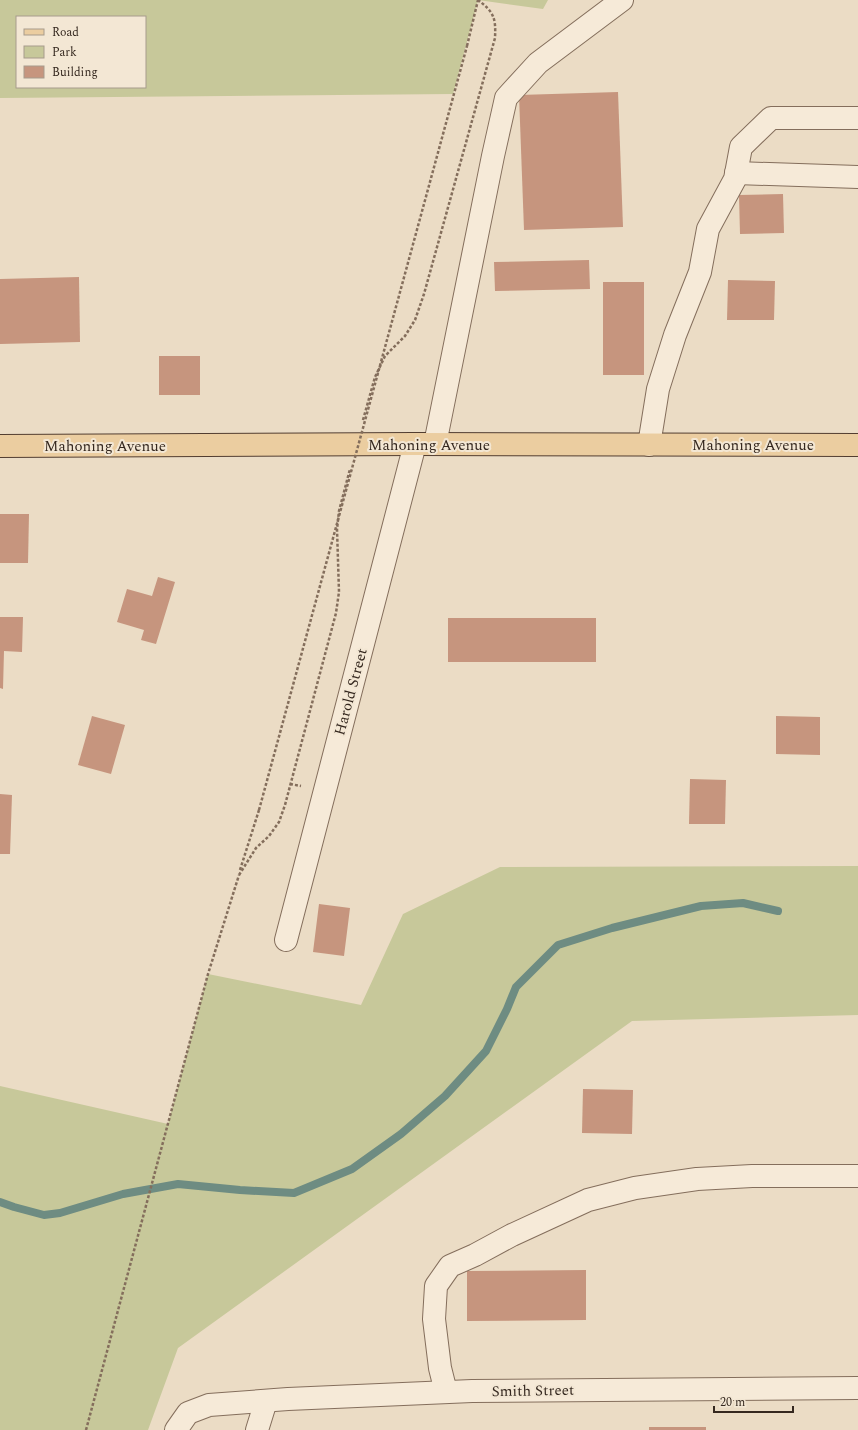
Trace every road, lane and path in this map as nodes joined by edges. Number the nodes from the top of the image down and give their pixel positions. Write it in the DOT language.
graph roads {
  1 [pos="478,0"];
  2 [pos="622,0"];
  3 [pos="858,118"];
  4 [pos="736,173"];
  5 [pos="858,177"];
  6 [pos="364,416"];
  7 [pos="425,444"];
  8 [pos="649,445"];
  9 [pos="858,445"];
  10 [pos="0,446"];
  11 [pos="346,482"];
  12 [pos="239,875"];
  13 [pos="286,940"];
  14 [pos="858,1176"];
  15 [pos="858,1388"];
  16 [pos="446,1392"];
  17 [pos="266,1401"];
  18 [pos="86,1430"];
  19 [pos="176,1430"];
  20 [pos="257,1430"];
  1 -- 6 [label="path"];
  1 -- 12 [label="path, bridge"];
  2 -- 7 [label="street, Harold Street"];
  3 -- 4 [label="street"];
  4 -- 5 [label="street"];
  4 -- 8 [label="street"];
  7 -- 8 [label="main road, Mahoning Avenue"];
  7 -- 10 [label="main road, Mahoning Avenue"];
  7 -- 13 [label="street, Harold Street"];
  8 -- 9 [label="main road, Mahoning Avenue"];
  11 -- 12 [label="path"];
  12 -- 18 [label="path"];
  14 -- 16 [label="street"];
  15 -- 16 [label="street, Smith Street"];
  16 -- 17 [label="street, Smith Street"];
  17 -- 19 [label="street, Smith Street"];
  17 -- 20 [label="street"];
}
